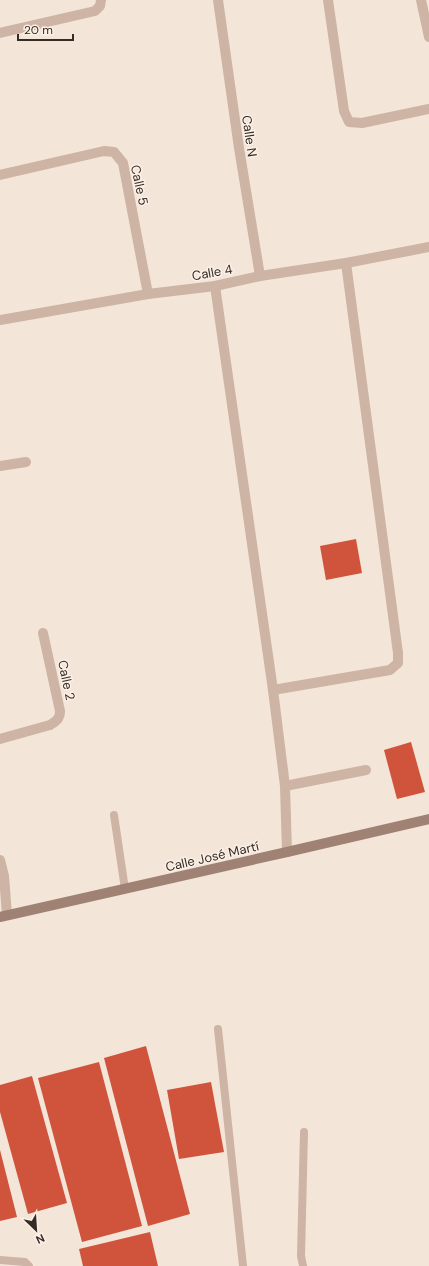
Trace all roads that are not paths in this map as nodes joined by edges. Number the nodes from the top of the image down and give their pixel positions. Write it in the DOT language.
graph roads {
  1 [pos="101,0"];
  2 [pos="218,0"];
  3 [pos="328,0"];
  4 [pos="421,0"];
  5 [pos="0,33"];
  6 [pos="429,37"];
  7 [pos="429,109"];
  8 [pos="0,175"];
  9 [pos="429,247"];
  10 [pos="346,262"];
  11 [pos="260,276"];
  12 [pos="215,286"];
  13 [pos="148,294"];
  14 [pos="0,320"];
  15 [pos="26,462"];
  16 [pos="0,466"];
  17 [pos="43,632"];
  18 [pos="273,690"];
  19 [pos="0,739"];
  20 [pos="366,770"];
  21 [pos="285,786"];
  22 [pos="114,815"];
  23 [pos="429,819"];
  24 [pos="287,852"];
  25 [pos="0,860"];
  26 [pos="2,877"];
  27 [pos="125,889"];
  28 [pos="3,916"];
  29 [pos="218,1029"];
  30 [pos="304,1132"];
  31 [pos="0,1260"];
  32 [pos="29,1266"];
  33 [pos="243,1266"];
  34 [pos="302,1266"];
  1 -- 5 [label="street"];
  2 -- 11 [label="street, Calle N"];
  3 -- 7 [label="street"];
  4 -- 6 [label="street"];
  8 -- 13 [label="street, Calle 5"];
  9 -- 10 [label="street, Calle 4"];
  10 -- 11 [label="street, Calle 4"];
  10 -- 18 [label="street"];
  11 -- 12 [label="street, Calle 4"];
  12 -- 13 [label="street, Calle 4"];
  12 -- 18 [label="street"];
  13 -- 14 [label="street, Calle 4"];
  15 -- 16 [label="street"];
  17 -- 19 [label="street, Calle 2"];
  18 -- 21 [label="street"];
  20 -- 21 [label="street"];
  21 -- 24 [label="street"];
  22 -- 27 [label="lane"];
  23 -- 24 [label="main road, Calle José Martí"];
  24 -- 27 [label="main road, Calle José Martí"];
  25 -- 26 [label="street"];
  26 -- 28 [label="street"];
  27 -- 28 [label="main road, Calle José Martí"];
  29 -- 33 [label="lane"];
  30 -- 34 [label="lane"];
  31 -- 32 [label="lane"];
}
